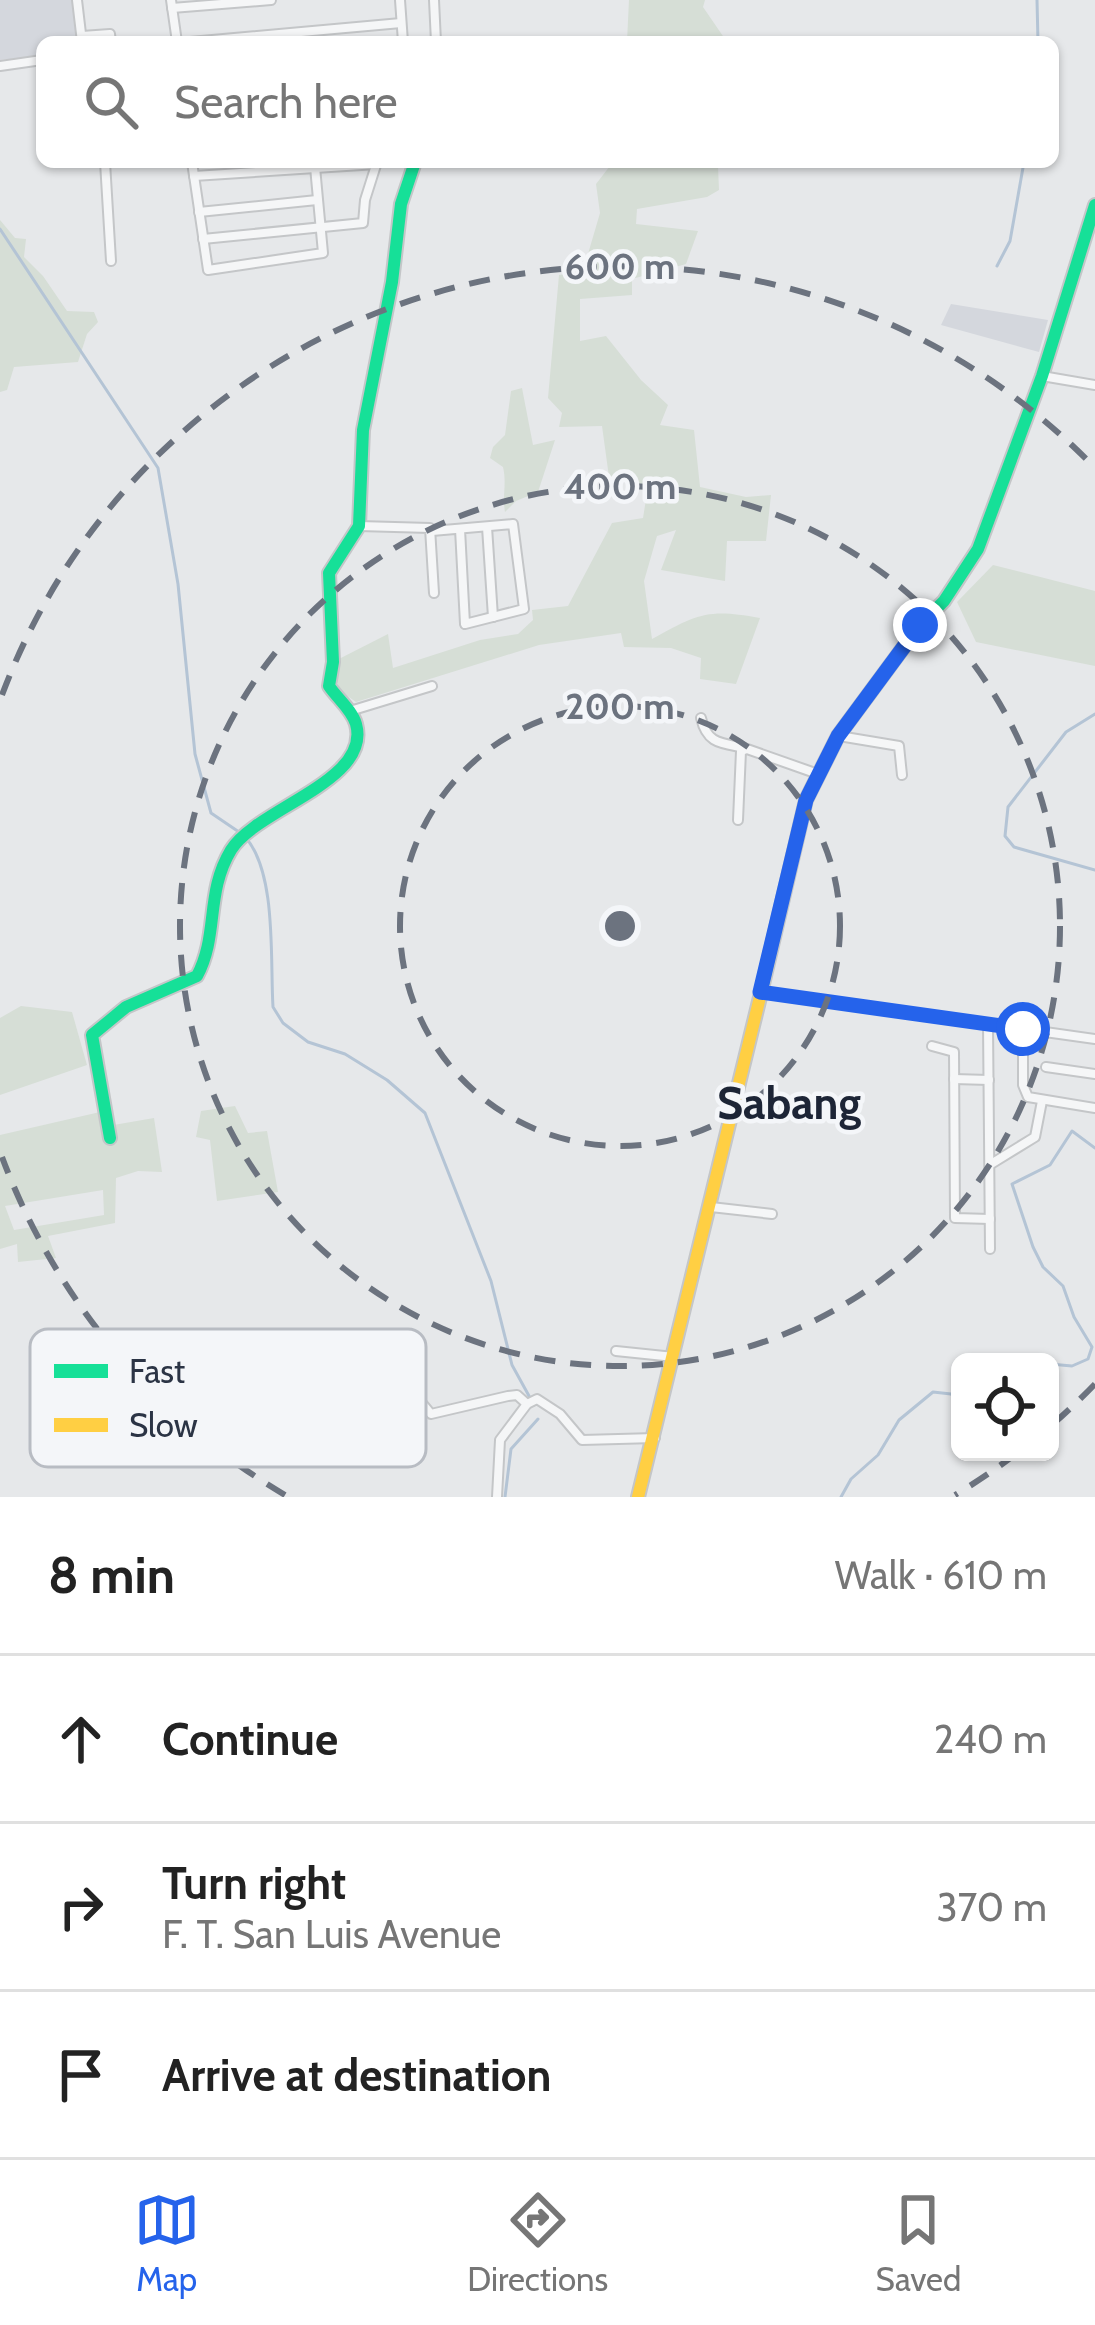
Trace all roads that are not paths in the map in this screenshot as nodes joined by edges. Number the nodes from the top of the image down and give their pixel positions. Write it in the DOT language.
graph roads {
  1 [pos="77,0"];
  2 [pos="271,0"];
  3 [pos="400,0"];
  4 [pos="434,0"];
  5 [pos="171,4"];
  6 [pos="401,23"];
  7 [pos="82,36"];
  8 [pos="176,36"];
  9 [pos="257,36"];
  10 [pos="402,36"];
  11 [pos="436,36"];
  12 [pos="36,61"];
  13 [pos="0,66"];
  14 [pos="105,168"];
  15 [pos="193,168"];
  16 [pos="302,168"];
  17 [pos="315,168"];
  18 [pos="375,168"];
  19 [pos="413,168"];
  20 [pos="194,176"];
  21 [pos="317,200"];
  22 [pos="1095,205"];
  23 [pos="200,212"];
  24 [pos="320,230"];
  25 [pos="1090,235"];
  26 [pos="203,239"];
  27 [pos="111,261"];
  28 [pos="1042,376"];
  29 [pos="1095,385"];
  30 [pos="359,526"];
  31 [pos="487,527"];
  32 [pos="433,530"];
  33 [pos="460,530"];
  34 [pos="434,593"];
  35 [pos="493,617"];
  36 [pos="432,686"];
  37 [pos="349,712"];
  38 [pos="700,718"];
  39 [pos="838,736"];
  40 [pos="747,749"];
  41 [pos="818,773"];
  42 [pos="902,775"];
  43 [pos="738,820"];
  44 [pos="760,992"];
  45 [pos="988,1024"];
  46 [pos="1023,1029"];
  47 [pos="1095,1039"];
  48 [pos="932,1046"];
  49 [pos="1046,1067"];
  50 [pos="1095,1074"];
  51 [pos="954,1079"];
  52 [pos="989,1080"];
  53 [pos="1042,1101"];
  54 [pos="1095,1108"];
  55 [pos="110,1138"];
  56 [pos="990,1165"];
  57 [pos="709,1206"];
  58 [pos="772,1214"];
  59 [pos="990,1219"];
  60 [pos="990,1249"];
  61 [pos="616,1351"];
  62 [pos="675,1357"];
  63 [pos="527,1404"];
  64 [pos="426,1408"];
  65 [pos="655,1438"];
  66 [pos="496,1497"];
  67 [pos="638,1497"];
  1 -- 7 [label="street"];
  2 -- 5 [label="street"];
  3 -- 6 [label="street"];
  4 -- 11 [label="street"];
  5 -- 8 [label="street"];
  6 -- 9 [label="street"];
  6 -- 10 [label="street"];
  12 -- 13 [label="street"];
  14 -- 27 [label="street"];
  15 -- 20 [label="street"];
  16 -- 20 [label="street"];
  17 -- 21 [label="street"];
  18 -- 24 [label="street"];
  19 -- 30 [label="main road"];
  20 -- 23 [label="street"];
  21 -- 23 [label="street"];
  21 -- 24 [label="street"];
  22 -- 25 [label="main road"];
  23 -- 26 [label="street"];
  24 -- 26 [label="street"];
  24 -- 26 [label="street"];
  25 -- 28 [label="main road"];
  28 -- 29 [label="street"];
  28 -- 39 [label="main road"];
  30 -- 32 [label="street"];
  30 -- 37 [label="main road"];
  31 -- 33 [label="street"];
  31 -- 35 [label="street"];
  31 -- 35 [label="street"];
  32 -- 33 [label="street"];
  32 -- 34 [label="street"];
  33 -- 35 [label="street"];
  36 -- 37 [label="street"];
  37 -- 55 [label="main road"];
  38 -- 40 [label="street"];
  39 -- 41 [label="main road"];
  39 -- 42 [label="street"];
  40 -- 41 [label="street"];
  40 -- 43 [label="street"];
  41 -- 44 [label="main road"];
  44 -- 45 [label="street"];
  44 -- 57 [label="main road"];
  45 -- 46 [label="street"];
  45 -- 52 [label="street"];
  46 -- 47 [label="street"];
  46 -- 53 [label="street"];
  48 -- 51 [label="street"];
  49 -- 50 [label="street"];
  51 -- 52 [label="street"];
  51 -- 59 [label="street"];
  52 -- 56 [label="street"];
  53 -- 54 [label="street"];
  53 -- 56 [label="street"];
  56 -- 59 [label="street"];
  57 -- 58 [label="street"];
  57 -- 62 [label="main road"];
  59 -- 60 [label="street"];
  61 -- 62 [label="street"];
  62 -- 65 [label="main road"];
  63 -- 64 [label="street"];
  63 -- 65 [label="street"];
  63 -- 66 [label="street"];
  65 -- 67 [label="main road"];
}
